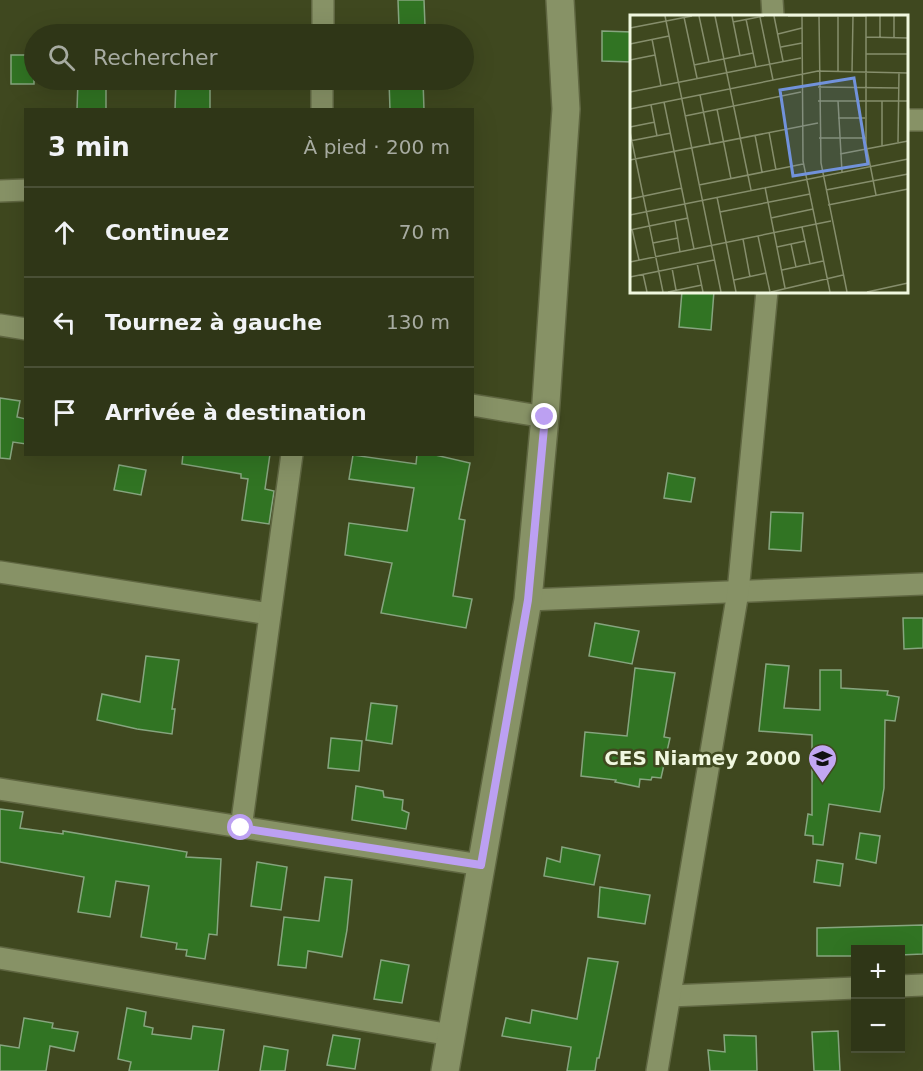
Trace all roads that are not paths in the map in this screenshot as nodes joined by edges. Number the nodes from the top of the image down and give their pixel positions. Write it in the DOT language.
graph roads {
  1 [pos="322,0"];
  2 [pos="560,0"];
  3 [pos="772,0"];
  4 [pos="773,15"];
  5 [pos="322,24"];
  6 [pos="322,90"];
  7 [pos="322,108"];
  8 [pos="24,190"];
  9 [pos="0,191"];
  10 [pos="767,292"];
  11 [pos="0,325"];
  12 [pos="24,329"];
  13 [pos="474,405"];
  14 [pos="545,417"];
  15 [pos="292,456"];
  16 [pos="0,572"];
  17 [pos="923,584"];
  18 [pos="738,592"];
  19 [pos="528,600"];
  20 [pos="270,614"];
  21 [pos="0,789"];
  22 [pos="241,828"];
  23 [pos="481,865"];
  24 [pos="0,958"];
  25 [pos="923,985"];
  26 [pos="905,986"];
  27 [pos="851,988"];
  28 [pos="670,996"];
  29 [pos="451,1035"];
  30 [pos="445,1071"];
  31 [pos="657,1071"];
  1 -- 5 [label="street"];
  2 -- 14 [label="street"];
  3 -- 4 [label="street"];
  6 -- 7 [label="street"];
  8 -- 9 [label="street"];
  10 -- 18 [label="street"];
  11 -- 12 [label="street"];
  13 -- 14 [label="street"];
  14 -- 19 [label="street"];
  15 -- 20 [label="street"];
  16 -- 20 [label="street"];
  17 -- 18 [label="street"];
  18 -- 19 [label="street"];
  18 -- 28 [label="street"];
  19 -- 23 [label="street"];
  20 -- 22 [label="street"];
  21 -- 22 [label="street"];
  22 -- 23 [label="street"];
  23 -- 29 [label="street"];
  24 -- 29 [label="street"];
  25 -- 26 [label="street"];
  27 -- 28 [label="street"];
  28 -- 31 [label="street"];
  29 -- 30 [label="street"];
}
